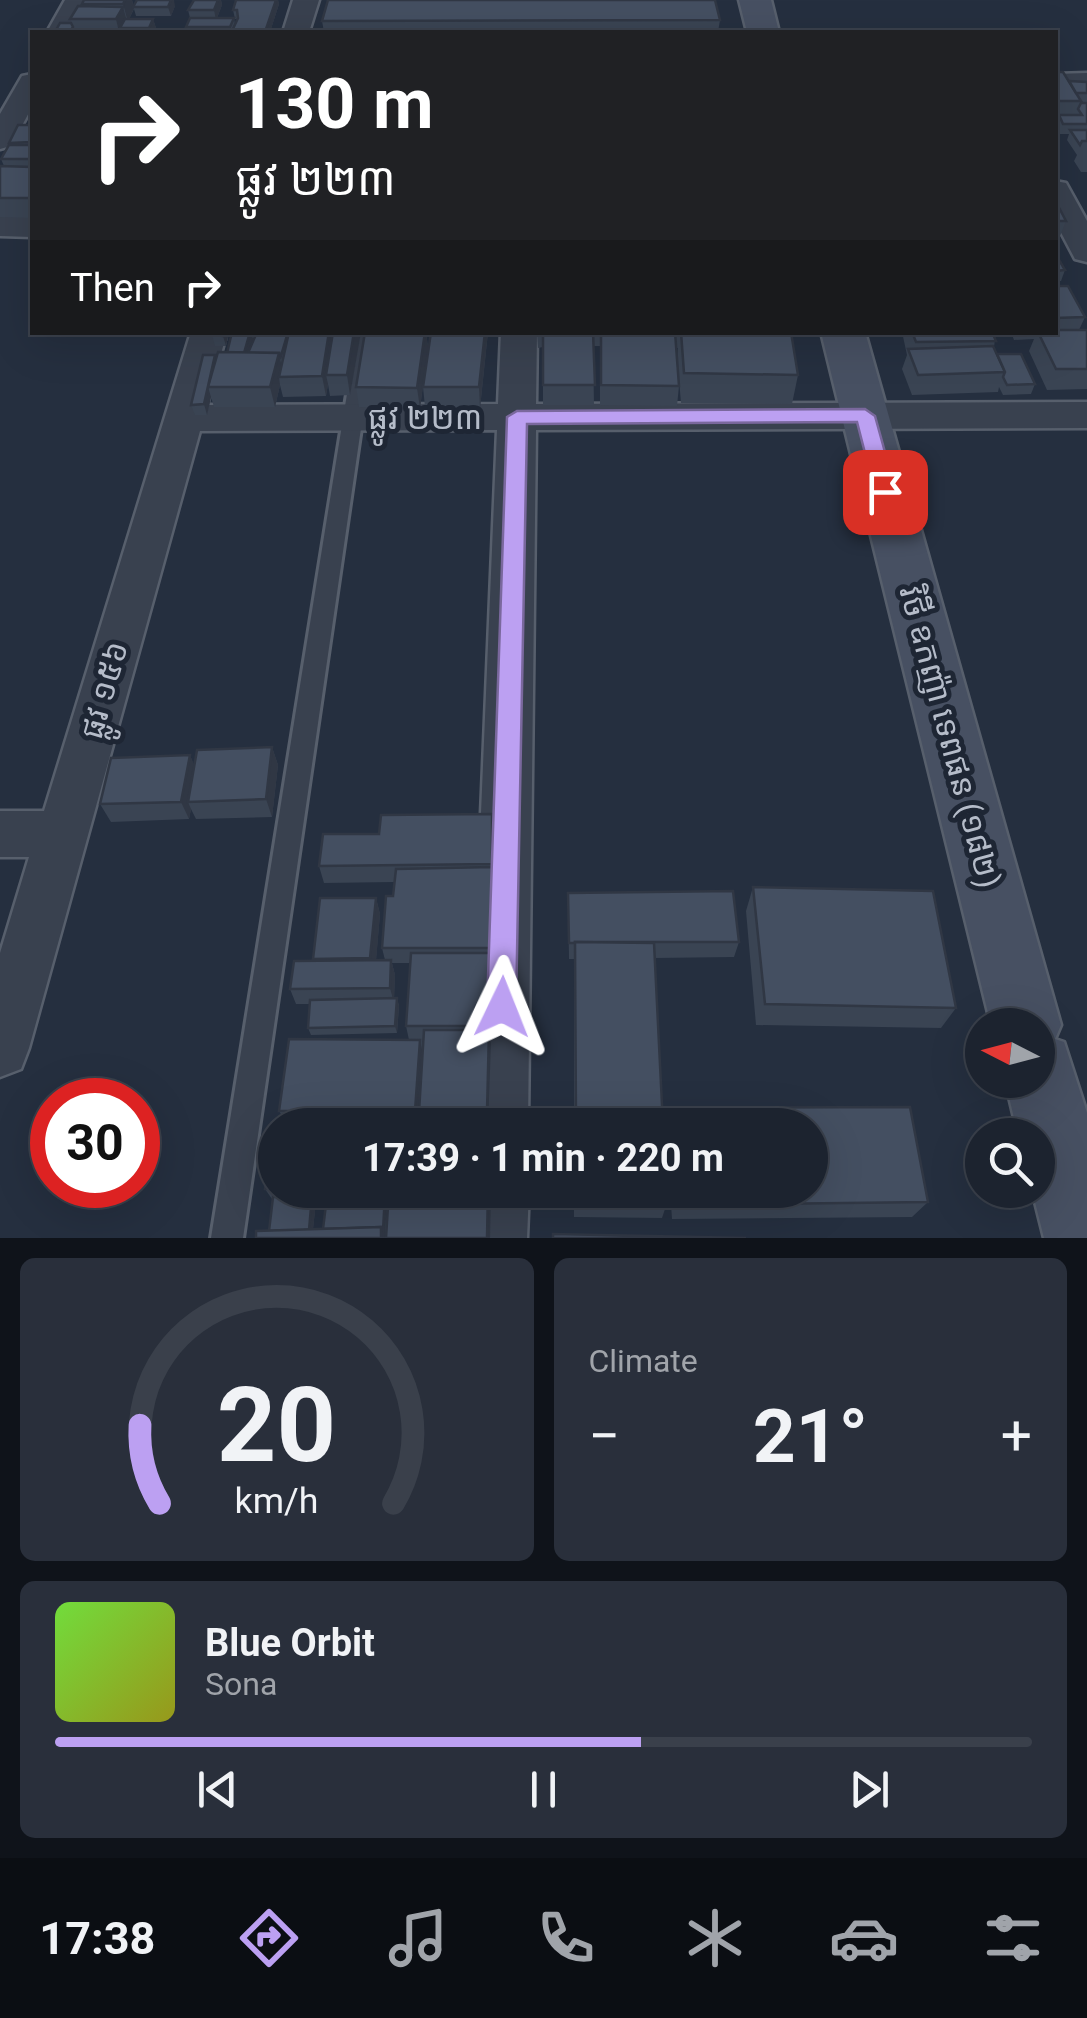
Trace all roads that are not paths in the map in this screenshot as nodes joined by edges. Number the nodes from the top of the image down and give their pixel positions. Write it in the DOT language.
graph roads {
  1 [pos="78,0"];
  2 [pos="306,0"];
  3 [pos="755,0"];
  4 [pos="61,30"];
  5 [pos="297,30"];
  6 [pos="763,30"];
  7 [pos="1058,82"];
  8 [pos="1087,82"];
  9 [pos="30,86"];
  10 [pos="0,140"];
  11 [pos="1058,196"];
  12 [pos="0,226"];
  13 [pos="30,226"];
  14 [pos="1087,252"];
  15 [pos="208,335"];
  16 [pos="366,335"];
  17 [pos="519,335"];
  18 [pos="844,335"];
  19 [pos="1087,414"];
  20 [pos="865,416"];
  21 [pos="517,417"];
  22 [pos="184,418"];
  23 [pos="352,418"];
  24 [pos="0,834"];
  25 [pos="63,834"];
  26 [pos="1022,1008"];
  27 [pos="0,1048"];
  28 [pos="1046,1098"];
  29 [pos="498,1108"];
  30 [pos="497,1208"];
  31 [pos="227,1238"];
  32 [pos="496,1238"];
  33 [pos="1082,1238"];
  1 -- 4 [label="street"];
  2 -- 5 [label="street"];
  3 -- 6 [label="street"];
  7 -- 8 [label="street"];
  9 -- 10 [label="street"];
  11 -- 14 [label="street"];
  12 -- 13 [label="street"];
  15 -- 22 [label="street, ផ្លូវ ១៥៦"];
  16 -- 23 [label="lane"];
  17 -- 21 [label="street"];
  18 -- 20 [label="street, វិថី ឧកញ៉ា ទេពផន (១៨២)"];
  19 -- 20 [label="street, ផ្លូវ ២២៣"];
  20 -- 21 [label="street, ផ្លូវ ២២៣"];
  20 -- 26 [label="street, វិថី ឧកញ៉ា ទេពផន (១៨២)"];
  21 -- 23 [label="street, ផ្លូវ ២២៣"];
  21 -- 29 [label="street"];
  22 -- 23 [label="street, ផ្លូវ ២២៣"];
  22 -- 25 [label="street, ផ្លូវ ១៥៦"];
  23 -- 31 [label="lane"];
  24 -- 25 [label="street"];
  25 -- 27 [label="street, ផ្លូវ ១៥៦"];
  28 -- 33 [label="street"];
  30 -- 32 [label="street"];
}
